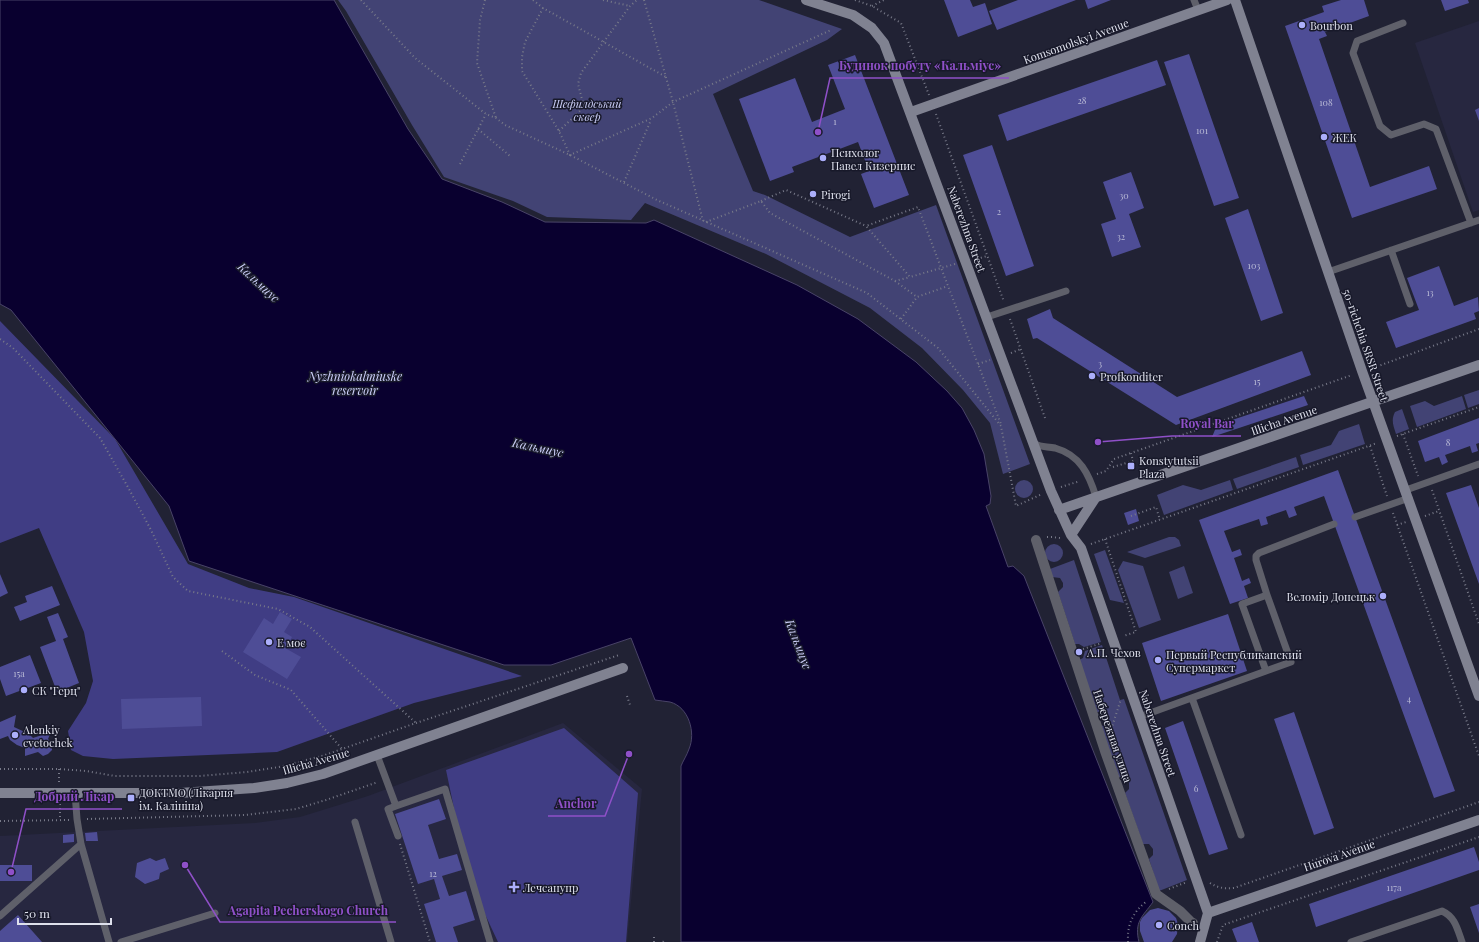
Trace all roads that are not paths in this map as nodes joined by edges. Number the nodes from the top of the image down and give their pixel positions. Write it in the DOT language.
graph roads {
  1 [pos="806,0"];
  2 [pos="1194,0"];
  3 [pos="1227,0"];
  4 [pos="1236,0"];
  5 [pos="1198,10"];
  6 [pos="1403,23"];
  7 [pos="911,112"];
  8 [pos="1479,220"];
  9 [pos="1471,223"];
  10 [pos="1391,250"];
  11 [pos="1328,272"];
  12 [pos="1066,291"];
  13 [pos="1410,304"];
  14 [pos="987,317"];
  15 [pos="1479,365"];
  16 [pos="1373,402"];
  17 [pos="1034,443"];
  18 [pos="1479,464"];
  19 [pos="1407,494"];
  20 [pos="1096,497"];
  21 [pos="1059,510"];
  22 [pos="1355,517"];
  23 [pos="1334,524"];
  24 [pos="1068,538"];
  25 [pos="1036,540"];
  26 [pos="1267,595"];
  27 [pos="623,668"];
  28 [pos="1266,672"];
  29 [pos="1479,696"];
  30 [pos="1192,698"];
  31 [pos="1140,717"];
  32 [pos="377,755"];
  33 [pos="0,793"];
  34 [pos="75,793"];
  35 [pos="396,806"];
  36 [pos="1479,820"];
  37 [pos="355,822"];
  38 [pos="1241,835"];
  39 [pos="398,836"];
  40 [pos="82,844"];
  41 [pos="215,913"];
  42 [pos="1208,913"];
  43 [pos="0,916"];
  44 [pos="1193,923"];
  45 [pos="109,942"];
  46 [pos="121,942"];
  47 [pos="391,942"];
  48 [pos="490,942"];
  49 [pos="1200,942"];
  50 [pos="1351,942"];
  51 [pos="1462,942"];
  1 -- 7 [label="main road, Naberezhna Street"];
  2 -- 5 [label="lane"];
  3 -- 5 [label="main road, Komsomolskyi Avenue"];
  4 -- 11 [label="main road, 50-richchia SRSR Street"];
  5 -- 7 [label="main road, Komsomolskyi Avenue"];
  6 -- 9 [label="lane"];
  7 -- 14 [label="main road, Naberezhna Street"];
  8 -- 9 [label="lane"];
  9 -- 10 [label="lane"];
  10 -- 11 [label="lane"];
  10 -- 13 [label="lane"];
  11 -- 16 [label="main road, 50-richchia SRSR Street"];
  12 -- 14 [label="lane"];
  14 -- 17 [label="main road, Naberezhna Street"];
  15 -- 16 [label="main road, Illicha Avenue"];
  16 -- 19 [label="main road, 50-richchia SRSR Street"];
  16 -- 20 [label="main road, Illicha Avenue"];
  17 -- 20 [label="lane"];
  17 -- 21 [label="main road, Naberezhna Street"];
  18 -- 19 [label="lane"];
  19 -- 22 [label="lane"];
  19 -- 29 [label="main road, 50-richchia SRSR Street"];
  20 -- 21 [label="main road, Illicha Avenue"];
  20 -- 24 [label="main road"];
  21 -- 24 [label="main road"];
  23 -- 26 [label="lane"];
  24 -- 31 [label="main road, Naberezhna Street"];
  25 -- 44 [label="street, Набережная улица"];
  26 -- 28 [label="lane"];
  26 -- 28 [label="lane"];
  27 -- 32 [label="main road, Illicha Avenue"];
  28 -- 30 [label="lane"];
  30 -- 31 [label="lane"];
  30 -- 38 [label="lane"];
  31 -- 42 [label="main road, Naberezhna Street"];
  32 -- 34 [label="main road, Illicha Avenue"];
  32 -- 35 [label="lane"];
  33 -- 34 [label="main road, Illicha Avenue"];
  34 -- 40 [label="lane"];
  35 -- 39 [label="lane"];
  35 -- 48 [label="lane"];
  36 -- 42 [label="main road, Hurova Avenue"];
  37 -- 47 [label="lane"];
  40 -- 43 [label="lane"];
  40 -- 45 [label="lane"];
  41 -- 46 [label="lane"];
  42 -- 49 [label="main road"];
  50 -- 51 [label="lane"];
}
